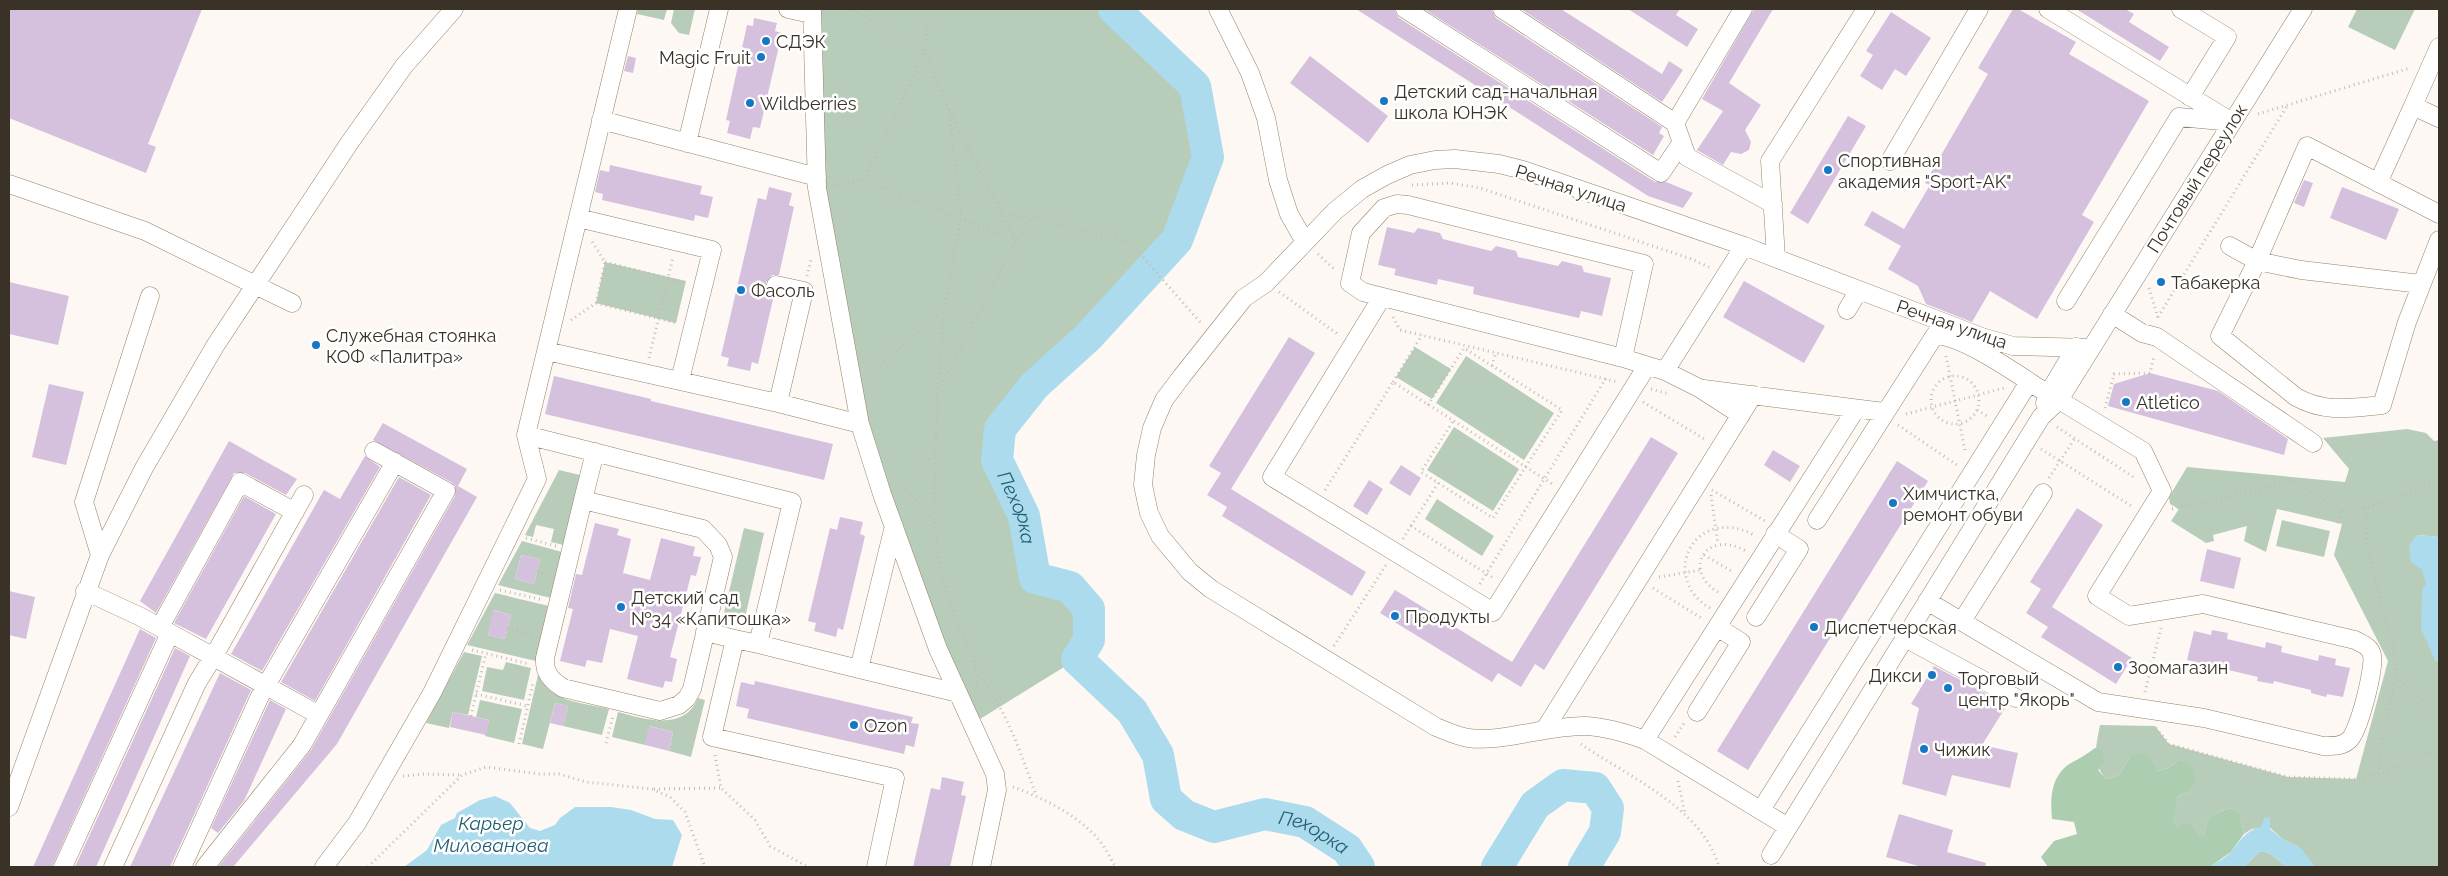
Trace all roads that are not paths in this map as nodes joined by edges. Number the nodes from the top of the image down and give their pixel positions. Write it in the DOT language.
graph roads {
  1 [pos="454,9"];
  2 [pos="628,9"];
  3 [pos="719,9"];
  4 [pos="788,9"];
  5 [pos="1218,9"];
  6 [pos="1404,9"];
  7 [pos="1502,9"];
  8 [pos="1743,9"];
  9 [pos="1866,9"];
  10 [pos="1979,9"];
  11 [pos="2048,9"];
  12 [pos="2181,9"];
  13 [pos="2303,9"];
  14 [pos="812,11"];
  15 [pos="2439,47"];
  16 [pos="2190,97"];
  17 [pos="2413,106"];
  18 [pos="2439,118"];
  19 [pos="601,120"];
  20 [pos="2232,122"];
  21 [pos="1675,123"];
  22 [pos="1682,142"];
  23 [pos="687,143"];
  24 [pos="1890,161"];
  25 [pos="2378,182"];
  26 [pos="817,183"];
  27 [pos="9,184"];
  28 [pos="1773,204"];
  29 [pos="2439,214"];
  30 [pos="578,218"];
  31 [pos="2439,240"];
  32 [pos="1305,242"];
  33 [pos="1744,246"];
  34 [pos="2230,246"];
  35 [pos="1776,258"];
  36 [pos="2257,261"];
  37 [pos="2421,284"];
  38 [pos="776,285"];
  39 [pos="255,286"];
  40 [pos="1859,290"];
  41 [pos="150,296"];
  42 [pos="1382,297"];
  43 [pos="2066,301"];
  44 [pos="292,303"];
  45 [pos="1847,310"];
  46 [pos="2112,314"];
  47 [pos="548,343"];
  48 [pos="2084,347"];
  49 [pos="1623,358"];
  50 [pos="1647,366"];
  51 [pos="1665,372"];
  52 [pos="680,380"];
  53 [pos="2029,382"];
  54 [pos="1699,388"];
  55 [pos="1754,395"];
  56 [pos="2053,397"];
  57 [pos="778,403"];
  58 [pos="1856,409"];
  59 [pos="1741,415"];
  60 [pos="1887,416"];
  61 [pos="860,424"];
  62 [pos="526,435"];
  63 [pos="2314,443"];
  64 [pos="374,451"];
  65 [pos="595,452"];
  66 [pos="395,462"];
  67 [pos="2043,493"];
  68 [pos="304,495"];
  69 [pos="583,500"];
  70 [pos="295,512"];
  71 [pos="891,519"];
  72 [pos="1817,520"];
  73 [pos="1772,539"];
  74 [pos="100,555"];
  75 [pos="85,591"];
  76 [pos="1927,601"];
  77 [pos="1756,617"];
  78 [pos="1720,621"];
  79 [pos="1962,621"];
  80 [pos="165,630"];
  81 [pos="705,632"];
  82 [pos="1905,638"];
  83 [pos="735,639"];
  84 [pos="758,644"];
  85 [pos="213,657"];
  86 [pos="859,669"];
  87 [pos="267,686"];
  88 [pos="958,694"];
  89 [pos="2016,698"];
  90 [pos="1697,712"];
  91 [pos="319,715"];
  92 [pos="1545,729"];
  93 [pos="1645,740"];
  94 [pos="9,807"];
  95 [pos="1761,810"];
  96 [pos="1788,827"];
  97 [pos="1771,855"];
  98 [pos="63,867"];
  99 [pos="114,867"];
  100 [pos="182,867"];
  101 [pos="205,867"];
  102 [pos="324,867"];
  103 [pos="876,867"];
  104 [pos="981,867"];
  1 -- 39 [label="street"];
  2 -- 19 [label="street"];
  3 -- 23 [label="street"];
  4 -- 14 [label="street"];
  5 -- 32 [label="street"];
  6 -- 22 [label="street"];
  7 -- 21 [label="street"];
  8 -- 21 [label="street"];
  9 -- 28 [label="street"];
  10 -- 24 [label="street"];
  11 -- 16 [label="street"];
  12 -- 16 [label="street"];
  13 -- 20 [label="street, Почтовый переулок"];
  14 -- 26 [label="street"];
  15 -- 17 [label="street"];
  16 -- 20 [label="street"];
  17 -- 18 [label="street"];
  17 -- 25 [label="street"];
  19 -- 23 [label="street"];
  19 -- 30 [label="street"];
  20 -- 43 [label="street"];
  20 -- 46 [label="street, Почтовый переулок"];
  21 -- 22 [label="street"];
  22 -- 28 [label="street"];
  23 -- 26 [label="street"];
  25 -- 29 [label="street"];
  25 -- 36 [label="street"];
  26 -- 61 [label="street"];
  27 -- 39 [label="street"];
  28 -- 35 [label="street"];
  30 -- 47 [label="street"];
  30 -- 52 [label="street"];
  31 -- 37 [label="street"];
  32 -- 33 [label="street, Речная улица"];
  32 -- 92 [label="street, Речная улица"];
  33 -- 35 [label="street, Речная улица"];
  33 -- 51 [label="street"];
  34 -- 36 [label="street"];
  35 -- 40 [label="street, Речная улица"];
  36 -- 37 [label="street"];
  36 -- 37 [label="street"];
  38 -- 57 [label="street"];
  39 -- 44 [label="street"];
  39 -- 74 [label="street"];
  40 -- 45 [label="street"];
  40 -- 48 [label="street, Речная улица"];
  41 -- 74 [label="street"];
  42 -- 49 [label="street"];
  42 -- 49 [label="street"];
  42 -- 50 [label="street"];
  46 -- 48 [label="street, Почтовый переулок"];
  46 -- 63 [label="street"];
  47 -- 52 [label="street"];
  47 -- 62 [label="street"];
  48 -- 56 [label="street, Почтовый переулок"];
  49 -- 50 [label="street"];
  50 -- 51 [label="street"];
  51 -- 54 [label="street"];
  52 -- 57 [label="street"];
  53 -- 56 [label="street"];
  53 -- 60 [label="street"];
  53 -- 95 [label="street"];
  54 -- 55 [label="street"];
  54 -- 59 [label="street"];
  55 -- 58 [label="street"];
  55 -- 59 [label="street"];
  56 -- 76 [label="street, Почтовый переулок"];
  56 -- 79 [label="street"];
  57 -- 61 [label="street"];
  58 -- 60 [label="street"];
  58 -- 73 [label="street"];
  59 -- 92 [label="street"];
  60 -- 72 [label="street"];
  61 -- 71 [label="street"];
  62 -- 65 [label="street"];
  62 -- 102 [label="street"];
  64 -- 66 [label="street"];
  65 -- 69 [label="street"];
  65 -- 84 [label="street"];
  66 -- 87 [label="street"];
  66 -- 91 [label="street"];
  67 -- 79 [label="street"];
  68 -- 70 [label="street"];
  69 -- 81 [label="street"];
  69 -- 81 [label="street"];
  70 -- 80 [label="street"];
  70 -- 85 [label="street"];
  71 -- 86 [label="street"];
  71 -- 88 [label="street"];
  73 -- 77 [label="street"];
  73 -- 78 [label="street"];
  74 -- 75 [label="street"];
  75 -- 80 [label="street"];
  75 -- 94 [label="street"];
  76 -- 79 [label="street"];
  76 -- 82 [label="street, Почтовый переулок"];
  78 -- 90 [label="street"];
  78 -- 93 [label="street"];
  80 -- 85 [label="street"];
  80 -- 98 [label="street"];
  81 -- 83 [label="street"];
  82 -- 89 [label="street"];
  82 -- 96 [label="street, Почтовый переулок"];
  83 -- 84 [label="street"];
  83 -- 103 [label="street"];
  84 -- 86 [label="street"];
  85 -- 87 [label="street"];
  85 -- 99 [label="street"];
  86 -- 88 [label="street"];
  87 -- 91 [label="street"];
  87 -- 100 [label="street"];
  88 -- 104 [label="street"];
  91 -- 101 [label="street"];
  92 -- 93 [label="street, Речная улица"];
  93 -- 95 [label="street, Речная улица"];
  95 -- 96 [label="street, Речная улица"];
  96 -- 97 [label="street, Почтовый переулок"];
}
